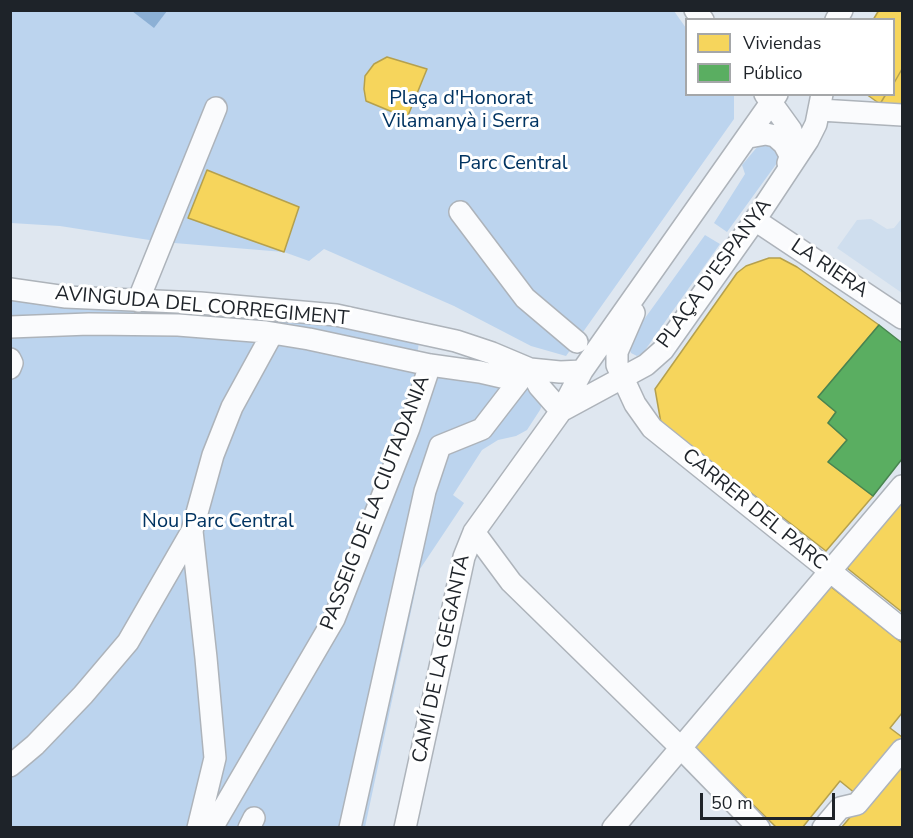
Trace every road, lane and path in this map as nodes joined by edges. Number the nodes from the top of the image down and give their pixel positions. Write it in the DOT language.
graph roads {
  1 [pos="771,97"];
  2 [pos="821,102"];
  3 [pos="216,108"];
  4 [pos="903,115"];
  5 [pos="748,136"];
  6 [pos="791,157"];
  7 [pos="734,158"];
  8 [pos="777,188"];
  9 [pos="460,212"];
  10 [pos="755,220"];
  11 [pos="656,267"];
  12 [pos="10,289"];
  13 [pos="138,301"];
  14 [pos="903,318"];
  15 [pos="10,327"];
  16 [pos="272,334"];
  17 [pos="624,335"];
  18 [pos="577,342"];
  19 [pos="10,359"];
  20 [pos="430,365"];
  21 [pos="10,368"];
  22 [pos="530,369"];
  23 [pos="582,371"];
  24 [pos="622,377"];
  25 [pos="561,411"];
  26 [pos="903,486"];
  27 [pos="192,531"];
  28 [pos="474,532"];
  29 [pos="830,572"];
  30 [pos="903,629"];
  31 [pos="680,747"];
  32 [pos="903,750"];
  33 [pos="10,765"];
  34 [pos="198,828"];
  35 [pos="212,828"];
  36 [pos="350,828"];
  37 [pos="405,828"];
  38 [pos="613,828"];
  39 [pos="759,828"];
  40 [pos="823,828"];
  1 -- 5 [label="street, PLAÇA D'ESPANYA"];
  1 -- 6 [label="street, PLAÇA D'ESPANYA"];
  2 -- 4 [label="street"];
  2 -- 8 [label="street, PLAÇA D'ESPANYA"];
  3 -- 13 [label="street"];
  5 -- 6 [label="street"];
  5 -- 7 [label="street, PLAÇA D'ESPANYA"];
  6 -- 8 [label="street, PLAÇA D'ESPANYA"];
  7 -- 11 [label="street, PLAÇA D'ESPANYA"];
  7 -- 17 [label="street, PLAÇA D'ESPANYA"];
  8 -- 10 [label="street, PLAÇA D'ESPANYA"];
  9 -- 18 [label="street"];
  10 -- 14 [label="street, LA RIERA"];
  10 -- 24 [label="street, PLAÇA D'ESPANYA"];
  11 -- 17 [label="street, PLAÇA D'ESPANYA"];
  11 -- 23 [label="street, PLAÇA D'ESPANYA"];
  12 -- 13 [label="street, AVINGUDA DEL CORREGIMENT"];
  13 -- 22 [label="street, AVINGUDA DEL CORREGIMENT"];
  15 -- 16 [label="street"];
  16 -- 20 [label="street"];
  16 -- 27 [label="street"];
  17 -- 24 [label="street, PLAÇA D'ESPANYA"];
  19 -- 21 [label="street"];
  20 -- 35 [label="street, PASSEIG DE LA CIUTADANIA"];
  20 -- 36 [label="street"];
  22 -- 23 [label="street, AVINGUDA DEL CORREGIMENT"];
  22 -- 25 [label="street"];
  23 -- 25 [label="street, PLAÇA D'ESPANYA"];
  24 -- 25 [label="street, PLAÇA D'ESPANYA"];
  24 -- 29 [label="street, CARRER DEL PARC"];
  25 -- 28 [label="street, CAMÍ DE LA GEGANTA"];
  26 -- 29 [label="street"];
  27 -- 33 [label="street"];
  27 -- 34 [label="street"];
  28 -- 31 [label="street"];
  28 -- 37 [label="street, CAMÍ DE LA GEGANTA"];
  29 -- 30 [label="street, CARRER DEL PARC"];
  29 -- 31 [label="street"];
  31 -- 38 [label="street"];
  31 -- 39 [label="street"];
  32 -- 40 [label="street"];
}
